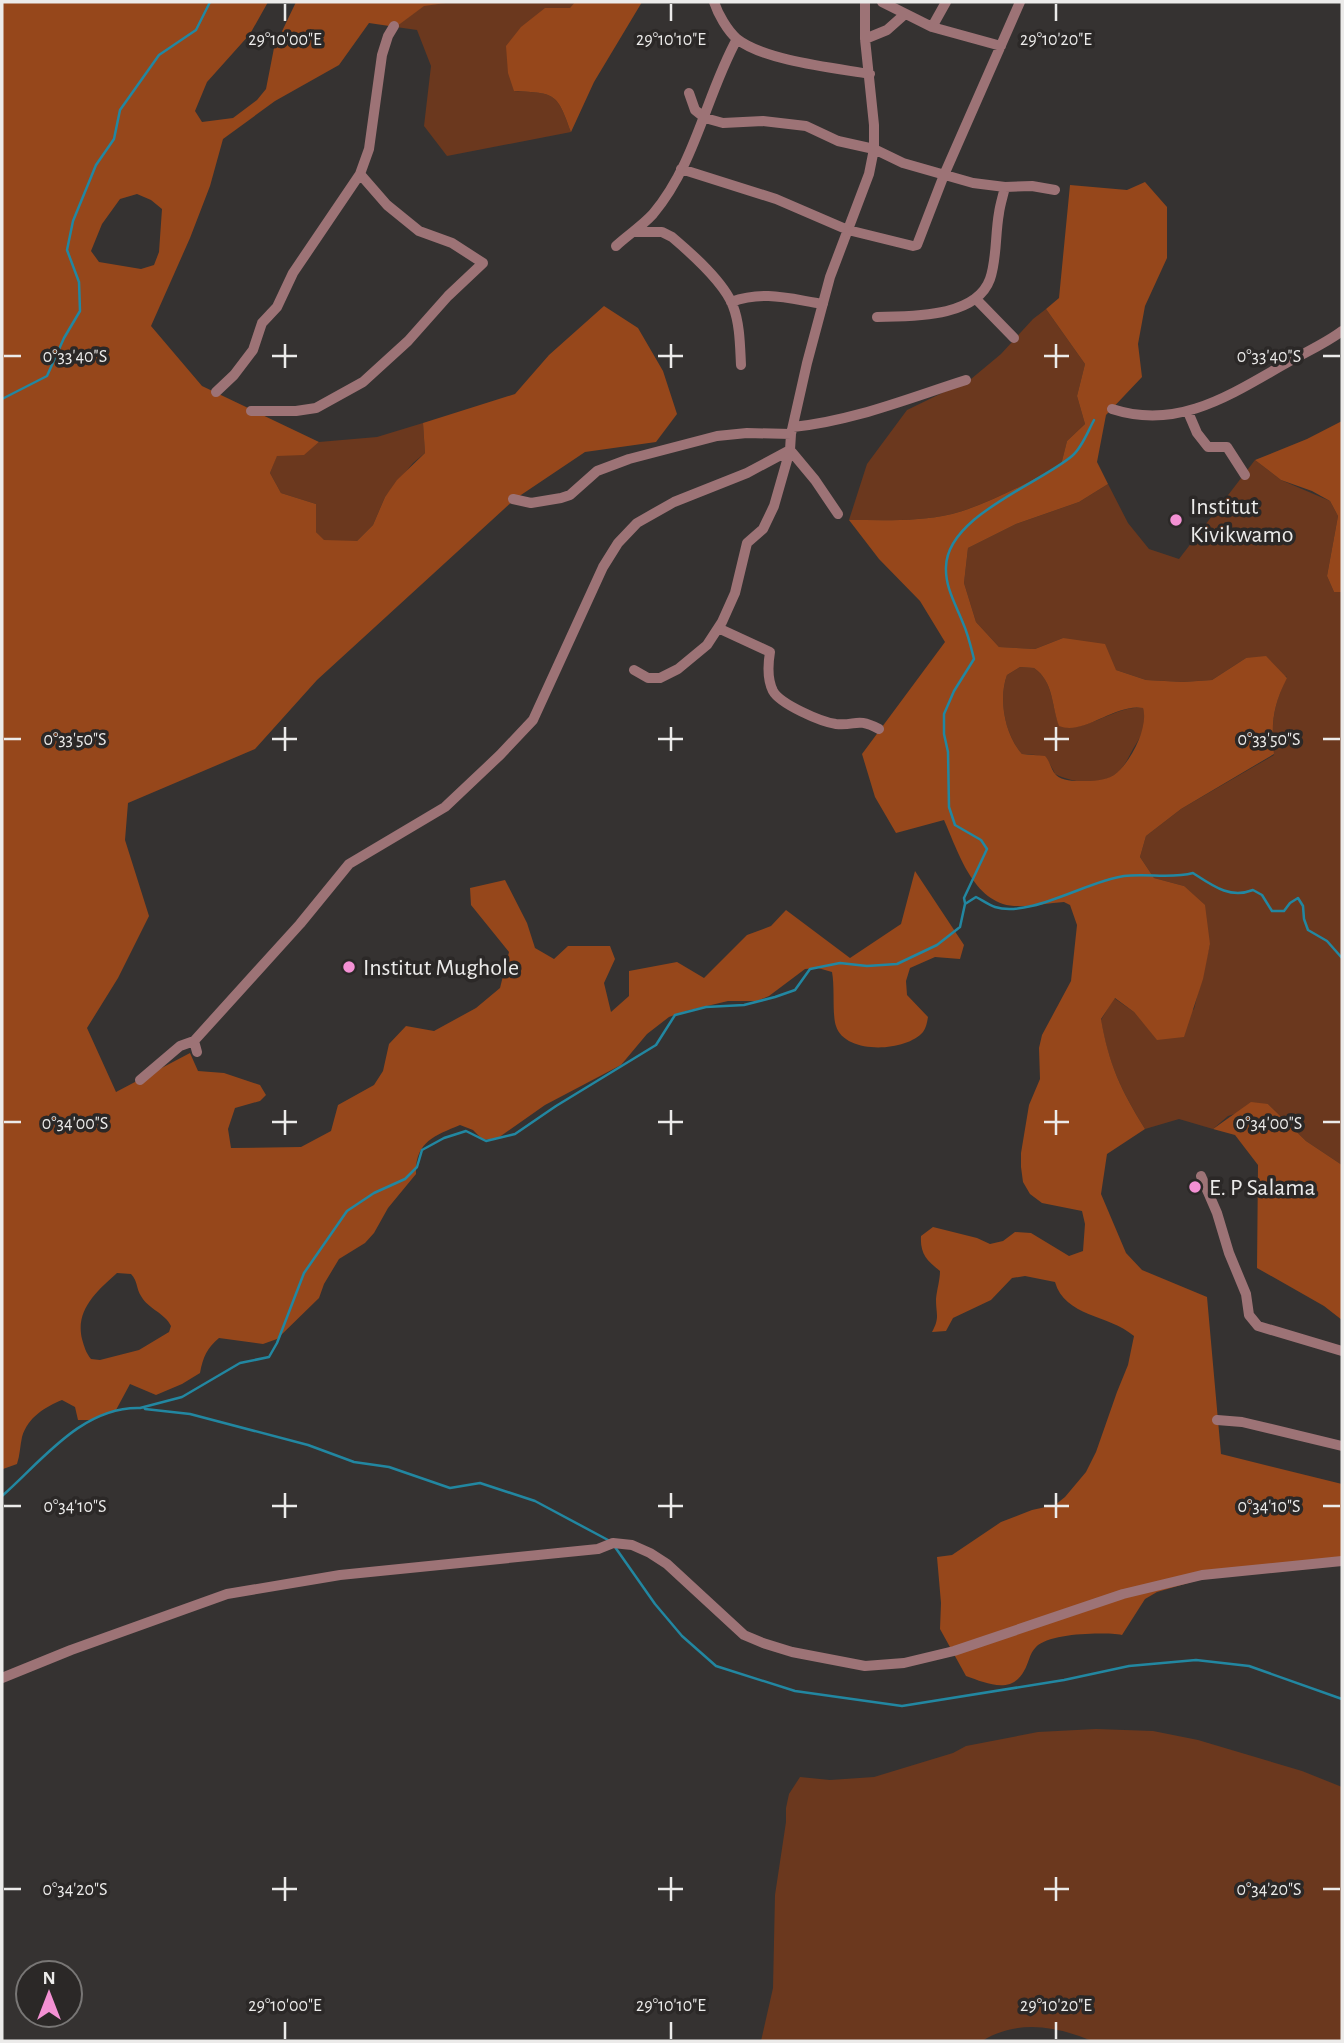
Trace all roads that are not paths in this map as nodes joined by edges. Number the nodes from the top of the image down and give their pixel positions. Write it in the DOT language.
graph roads {
  1 [pos="714,2"];
  2 [pos="866,2"];
  3 [pos="882,2"];
  4 [pos="946,2"];
  5 [pos="1020,2"];
  6 [pos="905,14"];
  7 [pos="394,26"];
  8 [pos="932,27"];
  9 [pos="737,39"];
  10 [pos="865,39"];
  11 [pos="1001,46"];
  12 [pos="870,74"];
  13 [pos="689,93"];
  14 [pos="705,118"];
  15 [pos="874,149"];
  16 [pos="681,169"];
  17 [pos="360,174"];
  18 [pos="944,175"];
  19 [pos="1005,187"];
  20 [pos="1055,190"];
  21 [pos="848,230"];
  22 [pos="633,232"];
  23 [pos="616,246"];
  24 [pos="976,299"];
  25 [pos="731,302"];
  26 [pos="823,304"];
  27 [pos="877,317"];
  28 [pos="1342,331"];
  29 [pos="1014,338"];
  30 [pos="1342,341"];
  31 [pos="1328,342"];
  32 [pos="741,365"];
  33 [pos="966,380"];
  34 [pos="216,392"];
  35 [pos="1112,409"];
  36 [pos="251,411"];
  37 [pos="1188,412"];
  38 [pos="792,430"];
  39 [pos="790,450"];
  40 [pos="1245,475"];
  41 [pos="513,499"];
  42 [pos="838,514"];
  43 [pos="718,628"];
  44 [pos="634,670"];
  45 [pos="879,729"];
  46 [pos="140,1080"];
  47 [pos="1201,1176"];
  48 [pos="1342,1351"];
  49 [pos="1217,1420"];
  50 [pos="1342,1446"];
  51 [pos="1342,1561"];
  52 [pos="2,1678"];
  1 -- 9 [label="street"];
  2 -- 10 [label="street"];
  3 -- 6 [label="street"];
  4 -- 8 [label="street"];
  5 -- 11 [label="street"];
  6 -- 8 [label="street"];
  6 -- 10 [label="street"];
  7 -- 17 [label="street"];
  8 -- 11 [label="street"];
  9 -- 12 [label="street"];
  9 -- 14 [label="street"];
  10 -- 12 [label="street"];
  11 -- 18 [label="street"];
  12 -- 15 [label="street"];
  13 -- 14 [label="street"];
  14 -- 15 [label="street"];
  14 -- 16 [label="street"];
  15 -- 18 [label="street"];
  15 -- 21 [label="street"];
  16 -- 21 [label="street"];
  16 -- 22 [label="street"];
  17 -- 34 [label="street"];
  17 -- 36 [label="street"];
  18 -- 19 [label="street"];
  18 -- 21 [label="street"];
  19 -- 20 [label="street"];
  19 -- 24 [label="street"];
  21 -- 26 [label="street"];
  22 -- 23 [label="street"];
  22 -- 25 [label="street"];
  24 -- 27 [label="street"];
  24 -- 29 [label="street"];
  25 -- 26 [label="street"];
  25 -- 32 [label="street"];
  26 -- 38 [label="street"];
  28 -- 31 [label="street"];
  30 -- 31 [label="street"];
  31 -- 37 [label="street"];
  33 -- 38 [label="street"];
  35 -- 37 [label="street"];
  37 -- 40 [label="street"];
  38 -- 39 [label="street"];
  38 -- 41 [label="street"];
  39 -- 42 [label="street"];
  39 -- 43 [label="street"];
  39 -- 46 [label="street"];
  43 -- 44 [label="street"];
  43 -- 45 [label="street"];
  47 -- 48 [label="street"];
  49 -- 50 [label="street"];
  51 -- 52 [label="street"];
}
